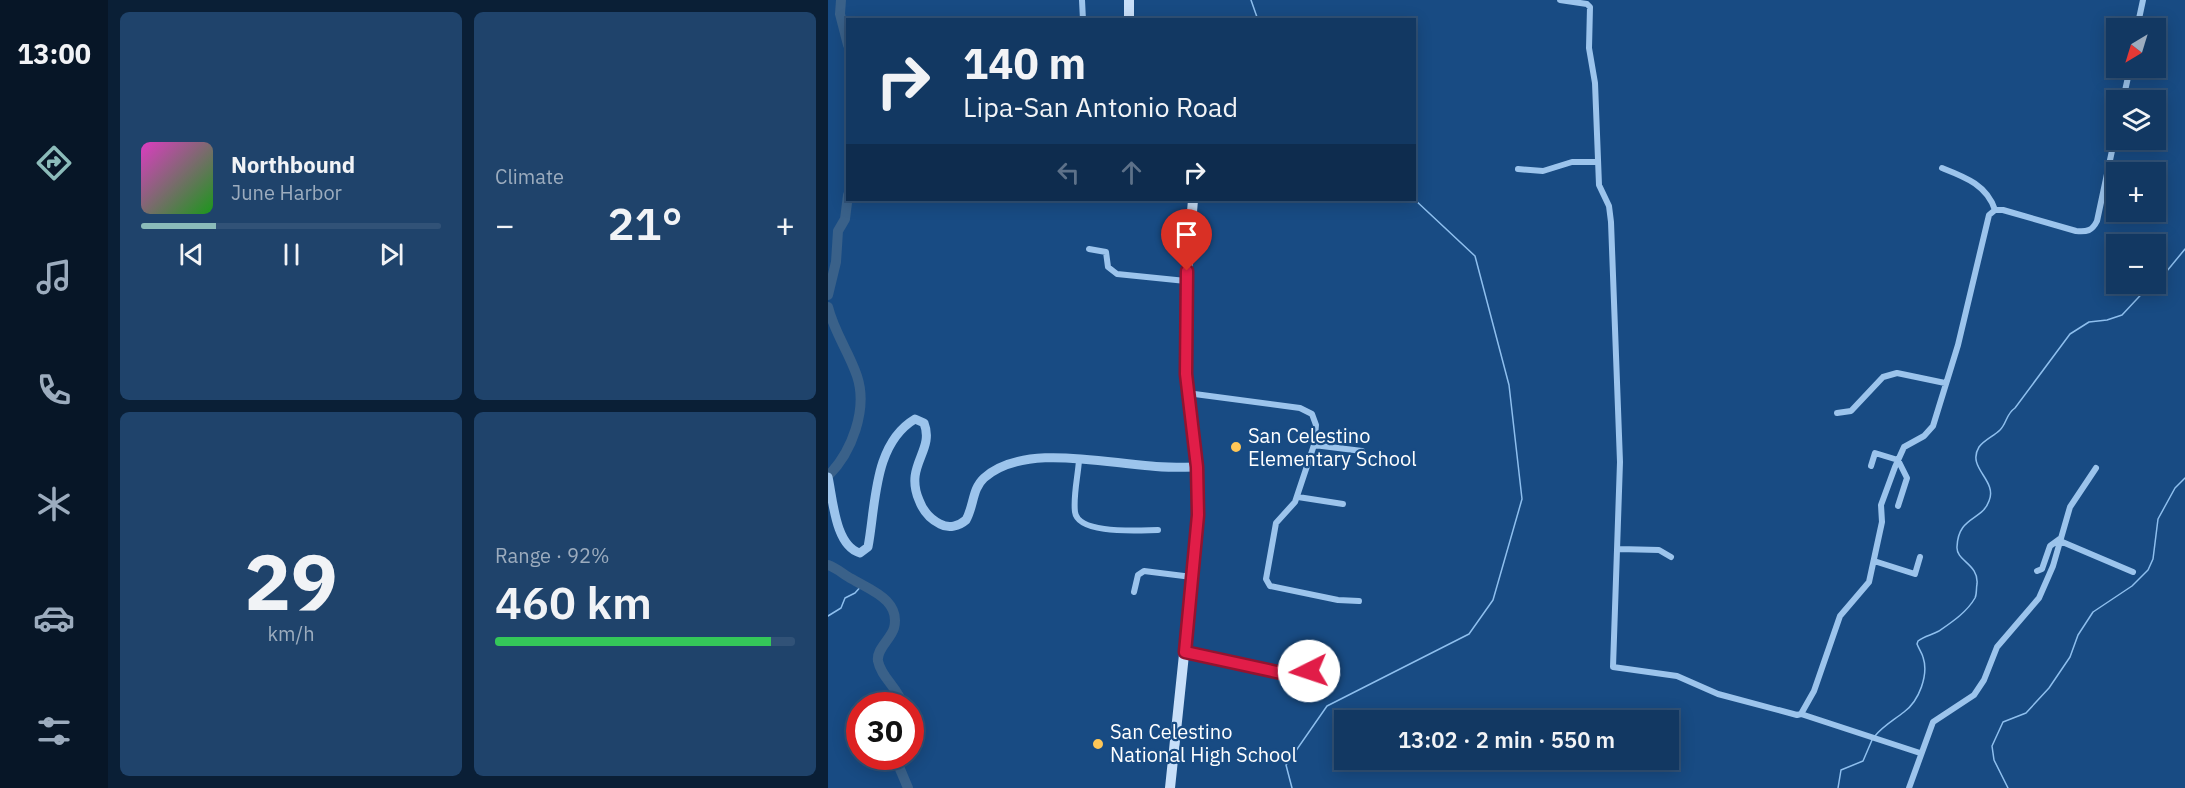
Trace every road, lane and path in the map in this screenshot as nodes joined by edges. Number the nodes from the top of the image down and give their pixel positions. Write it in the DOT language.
graph roads {
  1 [pos="1082,0"];
  2 [pos="1129,0"];
  3 [pos="1560,0"];
  4 [pos="2143,0"];
  5 [pos="1083,18"];
  6 [pos="1129,18"];
  7 [pos="2139,18"];
  8 [pos="2112,150"];
  9 [pos="1598,162"];
  10 [pos="1942,168"];
  11 [pos="1518,169"];
  12 [pos="1193,201"];
  13 [pos="1995,210"];
  14 [pos="1089,249"];
  15 [pos="1186,281"];
  16 [pos="1945,383"];
  17 [pos="1187,393"];
  18 [pos="1837,413"];
  19 [pos="1314,445"];
  20 [pos="1362,451"];
  21 [pos="1079,460"];
  22 [pos="1898,460"];
  23 [pos="1870,466"];
  24 [pos="1197,467"];
  25 [pos="2096,468"];
  26 [pos="828,477"];
  27 [pos="1298,497"];
  28 [pos="1343,504"];
  29 [pos="1898,506"];
  30 [pos="1158,530"];
  31 [pos="2061,540"];
  32 [pos="1619,549"];
  33 [pos="1671,557"];
  34 [pos="1920,557"];
  35 [pos="1874,561"];
  36 [pos="2037,571"];
  37 [pos="2133,572"];
  38 [pos="1192,577"];
  39 [pos="1134,592"];
  40 [pos="1359,601"];
  41 [pos="1185,652"];
  42 [pos="1312,659"];
  43 [pos="1801,714"];
  44 [pos="1920,753"];
  45 [pos="1170,788"];
  46 [pos="1909,788"];
  1 -- 5 [label="street"];
  2 -- 6 [label="main road"];
  3 -- 9 [label="street"];
  4 -- 7 [label="street"];
  8 -- 13 [label="street"];
  9 -- 11 [label="street"];
  9 -- 32 [label="street"];
  10 -- 13 [label="street"];
  12 -- 15 [label="main road"];
  13 -- 16 [label="street"];
  14 -- 15 [label="street"];
  15 -- 17 [label="main road"];
  16 -- 18 [label="street"];
  16 -- 22 [label="street"];
  17 -- 19 [label="street"];
  17 -- 24 [label="main road"];
  19 -- 20 [label="street"];
  19 -- 27 [label="street"];
  21 -- 24 [label="street"];
  21 -- 26 [label="street"];
  21 -- 30 [label="street"];
  22 -- 23 [label="street"];
  22 -- 29 [label="street"];
  22 -- 35 [label="street"];
  24 -- 38 [label="main road"];
  25 -- 31 [label="street"];
  27 -- 28 [label="street"];
  27 -- 40 [label="street"];
  31 -- 36 [label="street"];
  31 -- 37 [label="street"];
  31 -- 44 [label="street"];
  32 -- 33 [label="street"];
  32 -- 43 [label="street"];
  34 -- 35 [label="street"];
  35 -- 43 [label="street"];
  38 -- 39 [label="street"];
  38 -- 41 [label="main road"];
  41 -- 42 [label="street"];
  41 -- 45 [label="main road"];
  43 -- 44 [label="street"];
  44 -- 46 [label="street"];
}
